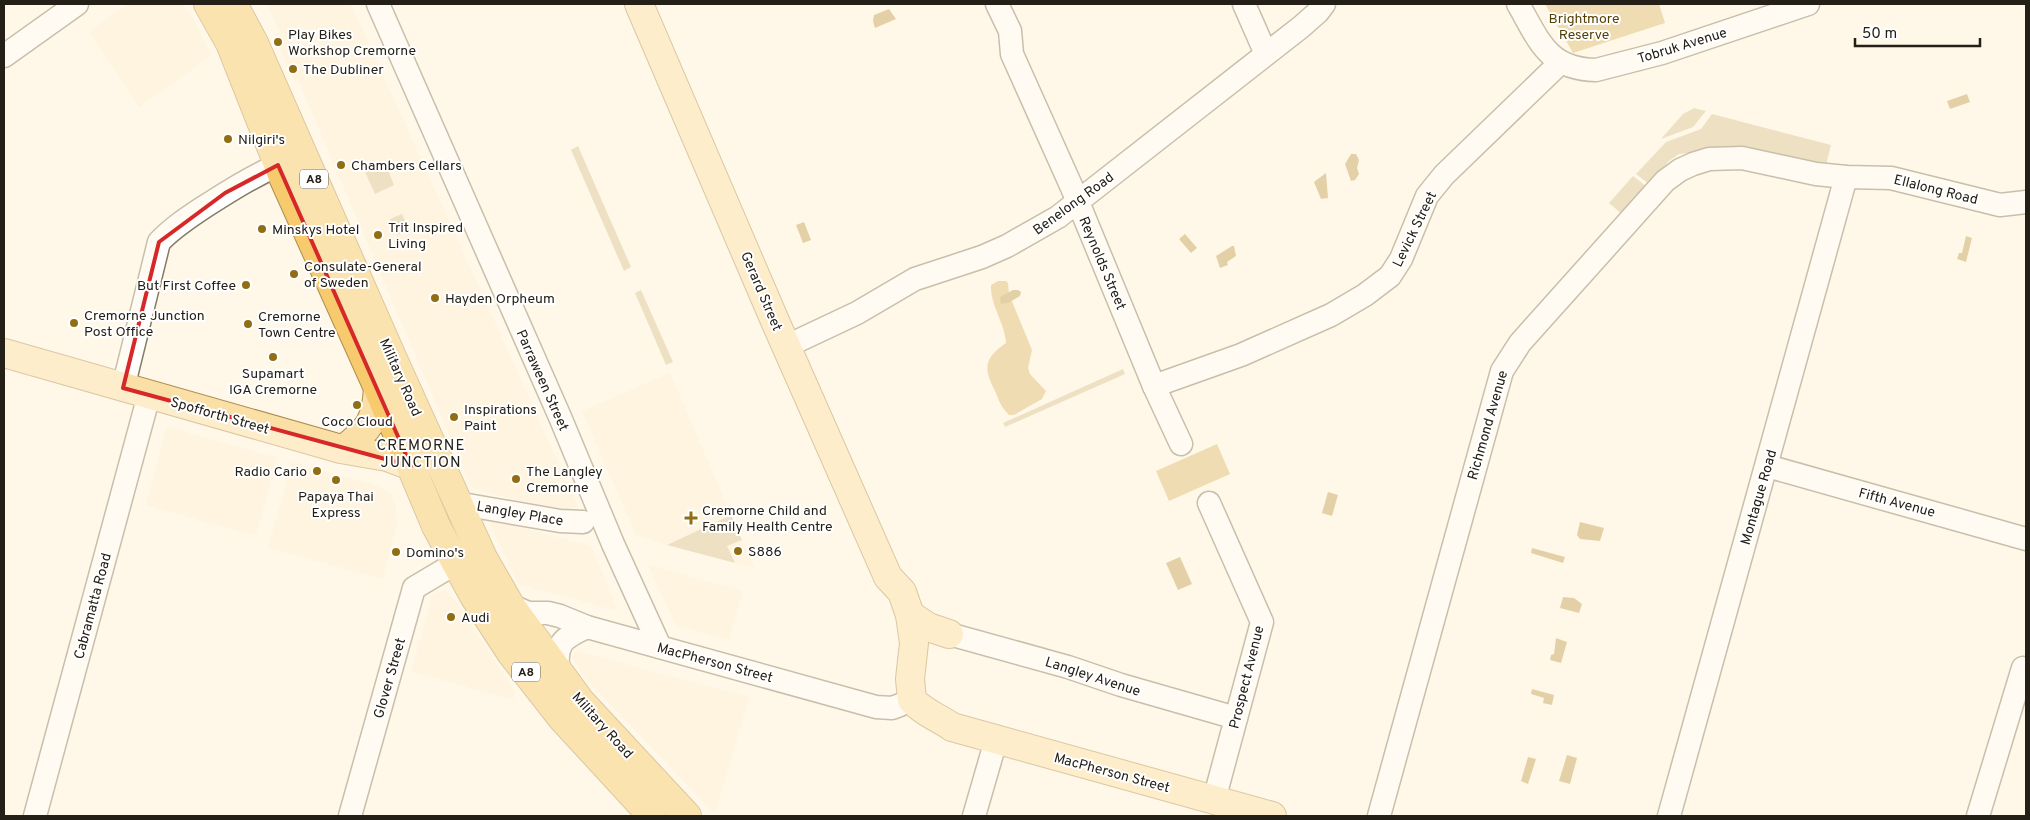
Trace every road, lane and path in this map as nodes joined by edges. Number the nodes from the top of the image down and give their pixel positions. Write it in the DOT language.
graph roads {
  1 [pos="77,4"];
  2 [pos="208,4"];
  3 [pos="233,4"];
  4 [pos="378,4"];
  5 [pos="982,4"];
  6 [pos="997,4"];
  7 [pos="1244,4"];
  8 [pos="1324,4"];
  9 [pos="1518,4"];
  10 [pos="1808,4"];
  11 [pos="644,6"];
  12 [pos="1012,54"];
  13 [pos="1266,54"];
  14 [pos="4,56"];
  15 [pos="1558,61"];
  16 [pos="278,165"];
  17 [pos="1846,177"];
  18 [pos="1078,202"];
  19 [pos="2026,202"];
  20 [pos="786,346"];
  21 [pos="4,353"];
  22 [pos="1154,386"];
  23 [pos="123,388"];
  24 [pos="378,388"];
  25 [pos="149,395"];
  26 [pos="1181,444"];
  27 [pos="344,449"];
  28 [pos="436,456"];
  29 [pos="410,466"];
  30 [pos="1767,466"];
  31 [pos="456,502"];
  32 [pos="1209,503"];
  33 [pos="584,522"];
  34 [pos="2026,539"];
  35 [pos="456,563"];
  36 [pos="888,577"];
  37 [pos="510,605"];
  38 [pos="910,615"];
  39 [pos="587,628"];
  40 [pos="949,634"];
  41 [pos="660,647"];
  42 [pos="2025,668"];
  43 [pos="558,672"];
  44 [pos="900,705"];
  45 [pos="1236,718"];
  46 [pos="952,727"];
  47 [pos="996,740"];
  48 [pos="1214,800"];
  49 [pos="35,816"];
  50 [pos="350,816"];
  51 [pos="652,816"];
  52 [pos="687,816"];
  53 [pos="974,816"];
  54 [pos="1272,816"];
  55 [pos="1379,816"];
  56 [pos="1669,816"];
  57 [pos="1978,816"];
  1 -- 14 [label="street"];
  2 -- 16 [label="highway, Military Road / A8"];
  3 -- 28 [label="highway, Military Road / A8"];
  4 -- 41 [label="street, Parraween Street"];
  5 -- 12 [label="street, Reynolds Street"];
  6 -- 12 [label="street, Reynolds Street"];
  7 -- 13 [label="street"];
  8 -- 13 [label="street, Benelong Road"];
  9 -- 15 [label="street"];
  10 -- 15 [label="street, Tobruk Avenue"];
  11 -- 20 [label="main road, Gerard Street"];
  12 -- 18 [label="street, Reynolds Street"];
  13 -- 18 [label="street, Benelong Road"];
  15 -- 22 [label="street, Levick Street"];
  16 -- 23 [label="street"];
  16 -- 24 [label="highway, Military Road / A8"];
  17 -- 19 [label="street, Ellalong Road"];
  17 -- 30 [label="street, Montague Road"];
  17 -- 55 [label="street, Richmond Avenue"];
  18 -- 20 [label="street, Benelong Road"];
  18 -- 22 [label="street, Reynolds Street"];
  20 -- 36 [label="main road, Gerard Street"];
  21 -- 23 [label="main road, Spofforth Street"];
  22 -- 26 [label="street, Reynolds Street"];
  23 -- 25 [label="main road, Spofforth Street"];
  24 -- 27 [label="main road"];
  24 -- 29 [label="highway, Military Road / A8"];
  25 -- 27 [label="main road, Spofforth Street"];
  25 -- 49 [label="street, Cabramatta Road"];
  27 -- 29 [label="main road, Spofforth Street"];
  28 -- 29 [label="main road"];
  28 -- 31 [label="highway, Military Road / A8"];
  29 -- 35 [label="highway, Military Road / A8"];
  30 -- 34 [label="street, Fifth Avenue"];
  30 -- 56 [label="street, Montague Road"];
  31 -- 33 [label="street, Langley Place"];
  31 -- 37 [label="highway, Military Road / A8"];
  32 -- 45 [label="street, Prospect Avenue"];
  35 -- 50 [label="street, Glover Street"];
  35 -- 51 [label="highway, Military Road / A8"];
  36 -- 38 [label="main road, Gerard Street"];
  36 -- 44 [label="main road, Gerard Street"];
  37 -- 39 [label="street, MacPherson Street"];
  37 -- 43 [label="highway, Military Road / A8"];
  38 -- 40 [label="main road"];
  38 -- 46 [label="main road, Gerard Street"];
  39 -- 41 [label="street, MacPherson Street"];
  39 -- 43 [label="street"];
  40 -- 45 [label="street, Langley Avenue"];
  41 -- 44 [label="street, MacPherson Street"];
  42 -- 57 [label="street"];
  43 -- 52 [label="highway, Military Road / A8"];
  44 -- 46 [label="main road"];
  45 -- 48 [label="street, Prospect Avenue"];
  46 -- 47 [label="main road, MacPherson Street"];
  47 -- 48 [label="main road, MacPherson Street"];
  47 -- 53 [label="street"];
  48 -- 54 [label="main road, MacPherson Street"];
}
